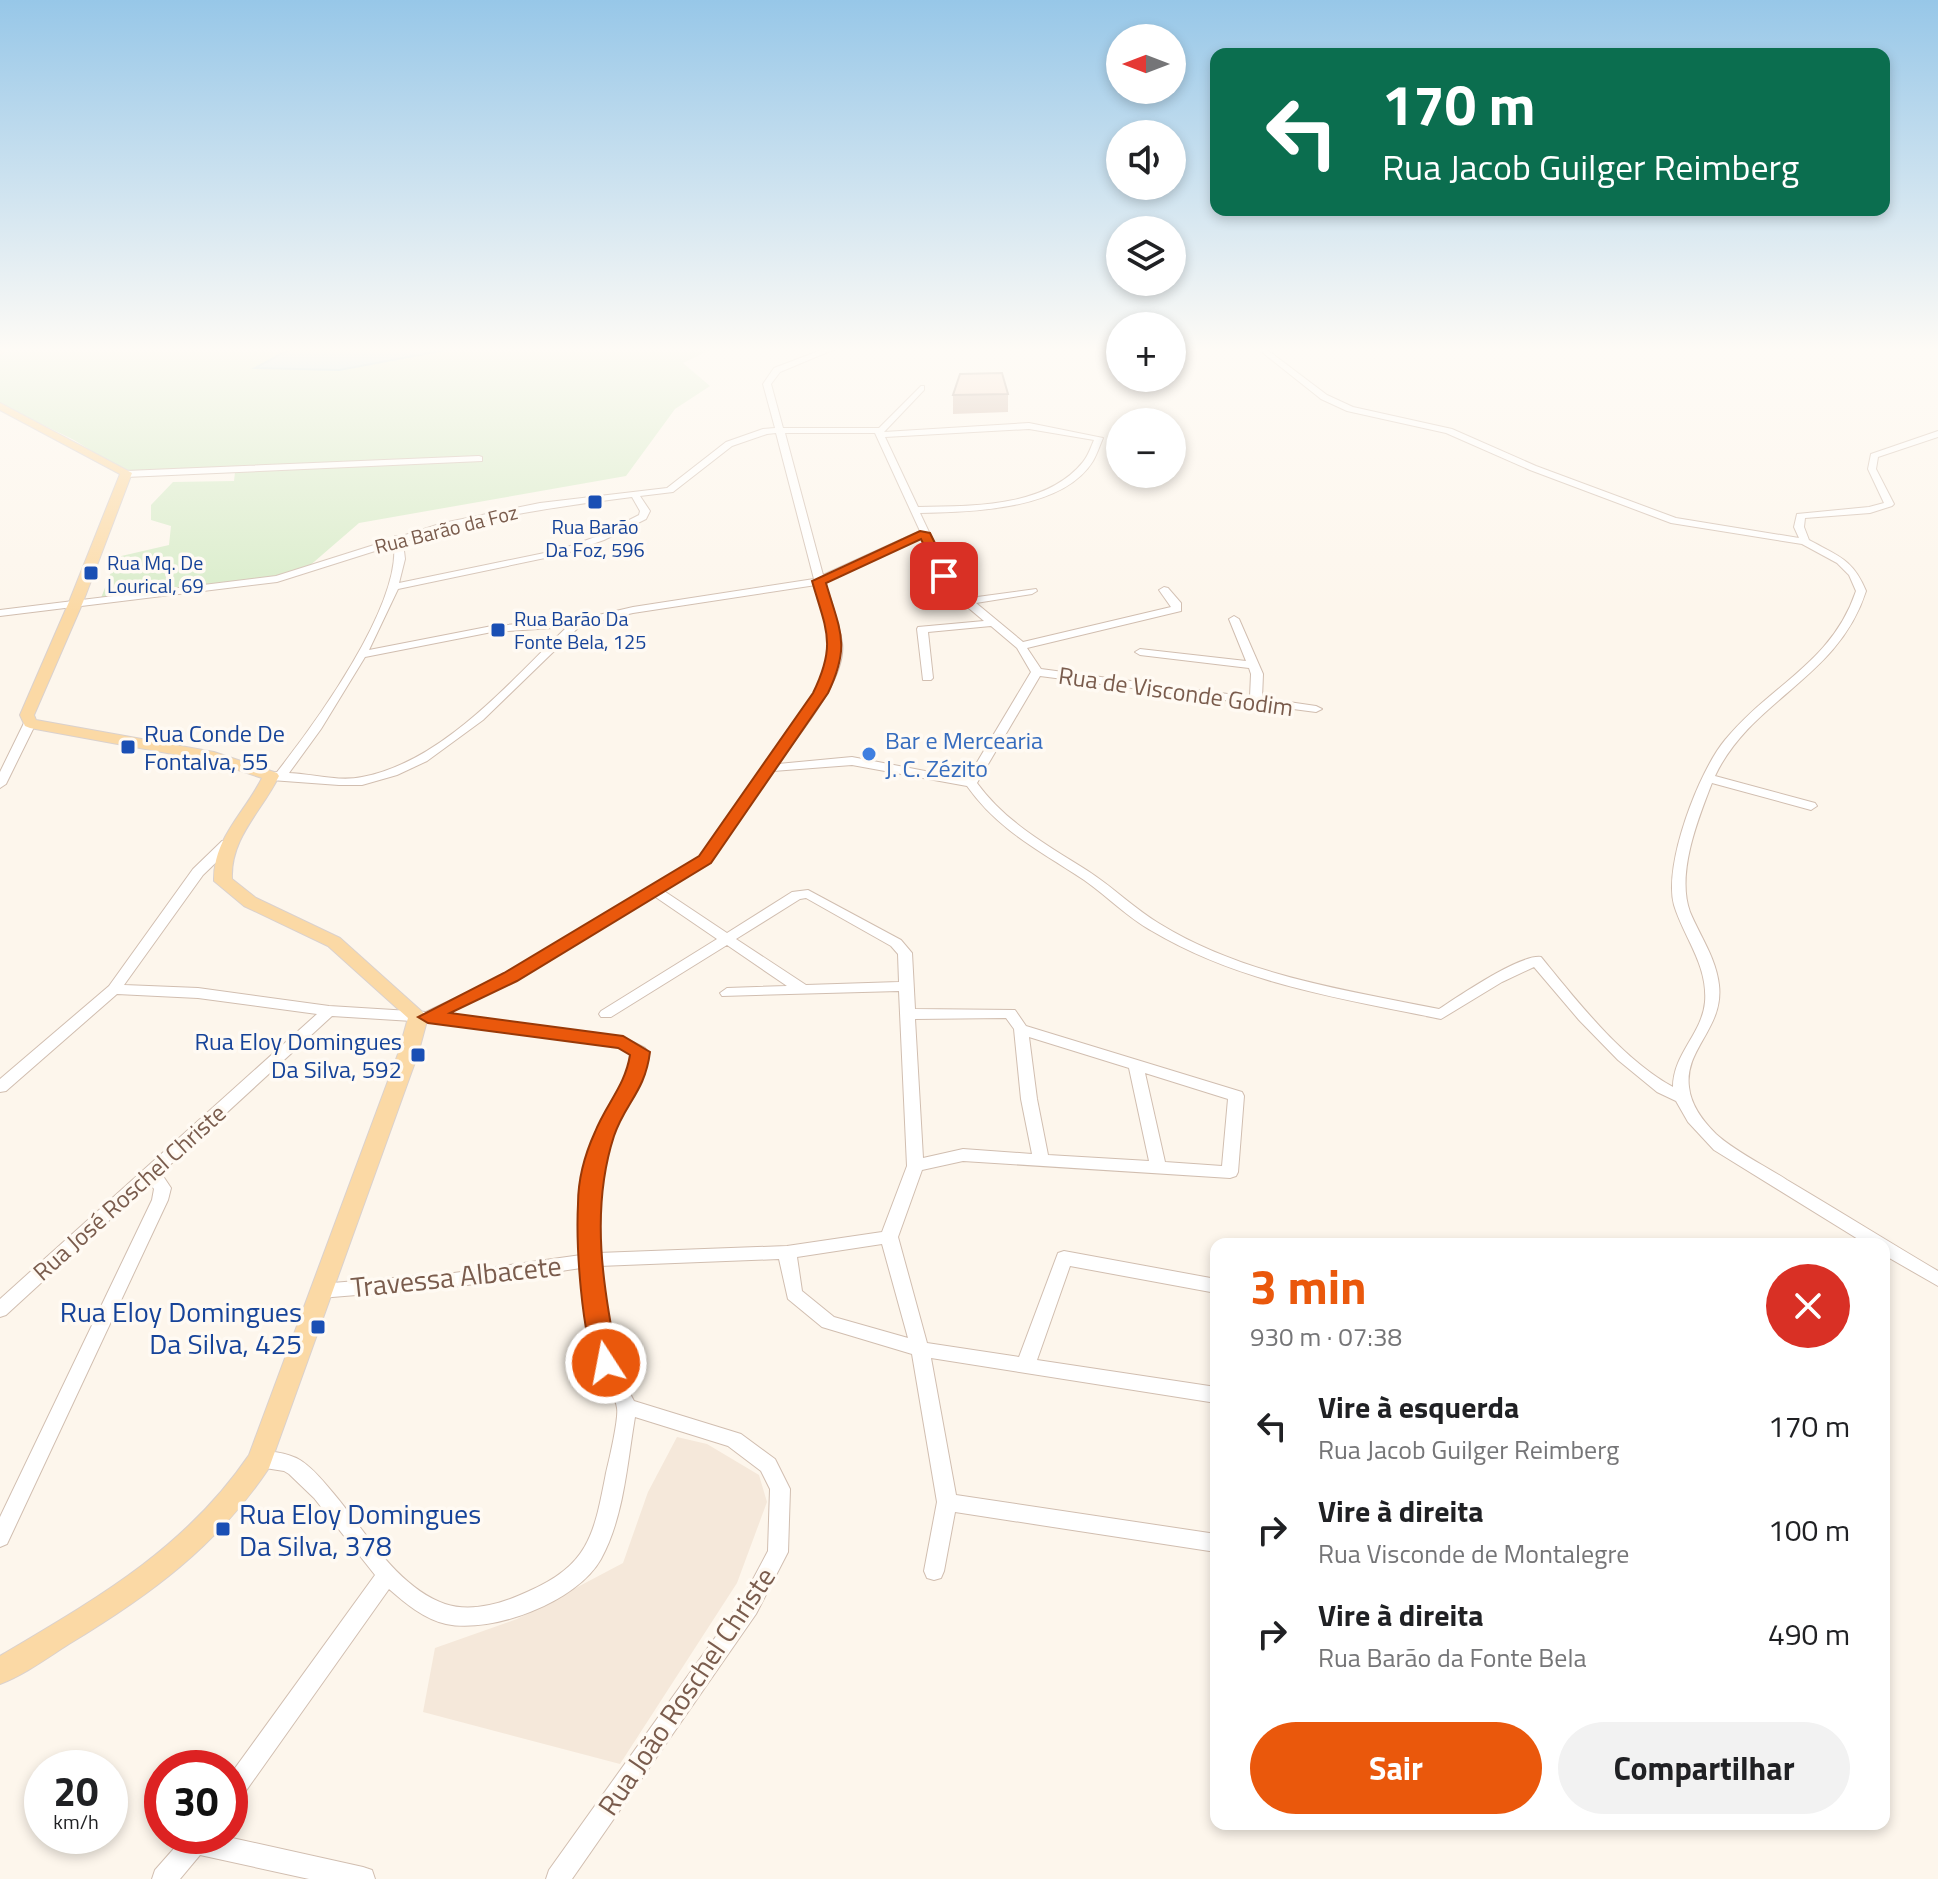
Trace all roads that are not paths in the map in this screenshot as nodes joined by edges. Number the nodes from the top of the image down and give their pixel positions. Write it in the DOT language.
graph roads {
  1 [pos="59,437"];
  2 [pos="753,437"];
  3 [pos="780,437"];
  4 [pos="882,437"];
  5 [pos="1091,437"];
  6 [pos="1462,437"];
  7 [pos="1930,437"];
  8 [pos="479,459"];
  9 [pos="126,474"];
  10 [pos="634,494"];
  11 [pos="917,510"];
  12 [pos="924,533"];
  13 [pos="398,538"];
  14 [pos="1805,542"];
  15 [pos="819,581"];
  16 [pos="393,587"];
  17 [pos="1164,590"];
  18 [pos="1032,591"];
  19 [pos="76,602"];
  20 [pos="966,602"];
  21 [pos="0,613"];
  22 [pos="1234,619"];
  23 [pos="577,623"];
  24 [pos="993,623"];
  25 [pos="1021,646"];
  26 [pos="1140,652"];
  27 [pos="361,655"];
  28 [pos="1254,665"];
  29 [pos="1037,672"];
  30 [pos="927,678"];
  31 [pos="1256,702"];
  32 [pos="1316,709"];
  33 [pos="30,723"];
  34 [pos="770,768"];
  35 [pos="276,776"];
  36 [pos="1709,778"];
  37 [pos="971,783"];
  38 [pos="0,784"];
  39 [pos="1811,806"];
  40 [pos="227,844"];
  41 [pos="657,892"];
  42 [pos="727,939"];
  43 [pos="906,986"];
  44 [pos="114,989"];
  45 [pos="804,990"];
  46 [pos="727,993"];
  47 [pos="329,1011"];
  48 [pos="606,1014"];
  49 [pos="907,1014"];
  50 [pos="423,1017"];
  51 [pos="1021,1029"];
  52 [pos="1136,1065"];
  53 [pos="0,1087"];
  54 [pos="1681,1097"];
  55 [pos="1041,1160"];
  56 [pos="915,1166"];
  57 [pos="1158,1167"];
  58 [pos="153,1175"];
  59 [pos="889,1237"];
  60 [pos="1869,1238"];
  61 [pos="1890,1251"];
  62 [pos="787,1252"];
  63 [pos="591,1260"];
  64 [pos="1938,1279"];
  65 [pos="1210,1285"];
  66 [pos="320,1291"];
  67 [pos="0,1310"];
  68 [pos="920,1349"];
  69 [pos="1026,1364"];
  70 [pos="1210,1394"];
  71 [pos="627,1407"];
  72 [pos="260,1460"];
  73 [pos="947,1502"];
  74 [pos="0,1538"];
  75 [pos="1210,1542"];
  76 [pos="934,1571"];
  77 [pos="388,1574"];
  78 [pos="0,1671"];
  79 [pos="248,1769"];
  80 [pos="248,1851"];
  81 [pos="185,1854"];
  82 [pos="164,1879"];
  83 [pos="363,1879"];
  84 [pos="558,1879"];
  1 -- 9 [label="main road"];
  2 -- 10 [label="street, Rua Barão da Foz"];
  3 -- 15 [label="street"];
  4 -- 11 [label="street"];
  5 -- 11 [label="street, Rua Barão da Foz"];
  6 -- 14 [label="street"];
  7 -- 14 [label="street"];
  8 -- 9 [label="street"];
  9 -- 19 [label="main road"];
  10 -- 13 [label="street, Rua Barão da Foz"];
  10 -- 16 [label="street"];
  11 -- 12 [label="street"];
  12 -- 15 [label="street"];
  12 -- 20 [label="street"];
  13 -- 16 [label="street"];
  13 -- 19 [label="street, Rua Barão da Foz"];
  14 -- 36 [label="street"];
  15 -- 23 [label="street"];
  15 -- 34 [label="street"];
  16 -- 27 [label="street"];
  17 -- 25 [label="street"];
  18 -- 20 [label="street"];
  19 -- 21 [label="street, Rua Barão da Foz"];
  19 -- 33 [label="main road"];
  20 -- 24 [label="street"];
  22 -- 28 [label="street"];
  23 -- 27 [label="street"];
  23 -- 35 [label="street"];
  24 -- 25 [label="street"];
  24 -- 30 [label="street"];
  25 -- 29 [label="street"];
  26 -- 28 [label="street"];
  27 -- 35 [label="street"];
  28 -- 31 [label="street"];
  29 -- 31 [label="street, Rua de Visconde Godim"];
  29 -- 37 [label="street"];
  31 -- 32 [label="street, Rua de Visconde Godim"];
  33 -- 35 [label="main road"];
  33 -- 38 [label="street"];
  34 -- 37 [label="street"];
  34 -- 41 [label="street"];
  35 -- 40 [label="main road"];
  36 -- 39 [label="street"];
  36 -- 54 [label="street"];
  37 -- 54 [label="street"];
  40 -- 44 [label="street"];
  40 -- 50 [label="main road"];
  41 -- 42 [label="street"];
  41 -- 50 [label="street"];
  42 -- 43 [label="street"];
  42 -- 45 [label="street"];
  42 -- 48 [label="street"];
  43 -- 45 [label="street"];
  43 -- 49 [label="street"];
  44 -- 47 [label="street"];
  44 -- 53 [label="street"];
  45 -- 46 [label="street"];
  47 -- 50 [label="street"];
  47 -- 58 [label="street, Rua José Roschel Christe"];
  49 -- 51 [label="street"];
  49 -- 56 [label="street"];
  50 -- 63 [label="street"];
  50 -- 66 [label="main road"];
  51 -- 52 [label="street"];
  51 -- 55 [label="street"];
  52 -- 57 [label="street"];
  52 -- 57 [label="street"];
  54 -- 60 [label="street"];
  55 -- 56 [label="street"];
  55 -- 57 [label="street"];
  56 -- 59 [label="street"];
  58 -- 67 [label="street, Rua José Roschel Christe"];
  58 -- 74 [label="street"];
  59 -- 62 [label="street, Travessa Albacete"];
  59 -- 68 [label="street"];
  61 -- 64 [label="street"];
  62 -- 63 [label="street, Travessa Albacete"];
  62 -- 68 [label="street"];
  63 -- 66 [label="street, Travessa Albacete"];
  63 -- 71 [label="street"];
  65 -- 69 [label="street"];
  66 -- 72 [label="main road"];
  68 -- 69 [label="street"];
  68 -- 73 [label="street"];
  69 -- 70 [label="street"];
  71 -- 77 [label="street"];
  71 -- 84 [label="street, Rua João Roschel Christe"];
  72 -- 77 [label="street"];
  72 -- 78 [label="main road"];
  73 -- 75 [label="street"];
  73 -- 76 [label="street"];
  77 -- 79 [label="street"];
  80 -- 83 [label="street"];
  81 -- 82 [label="street"];
}
